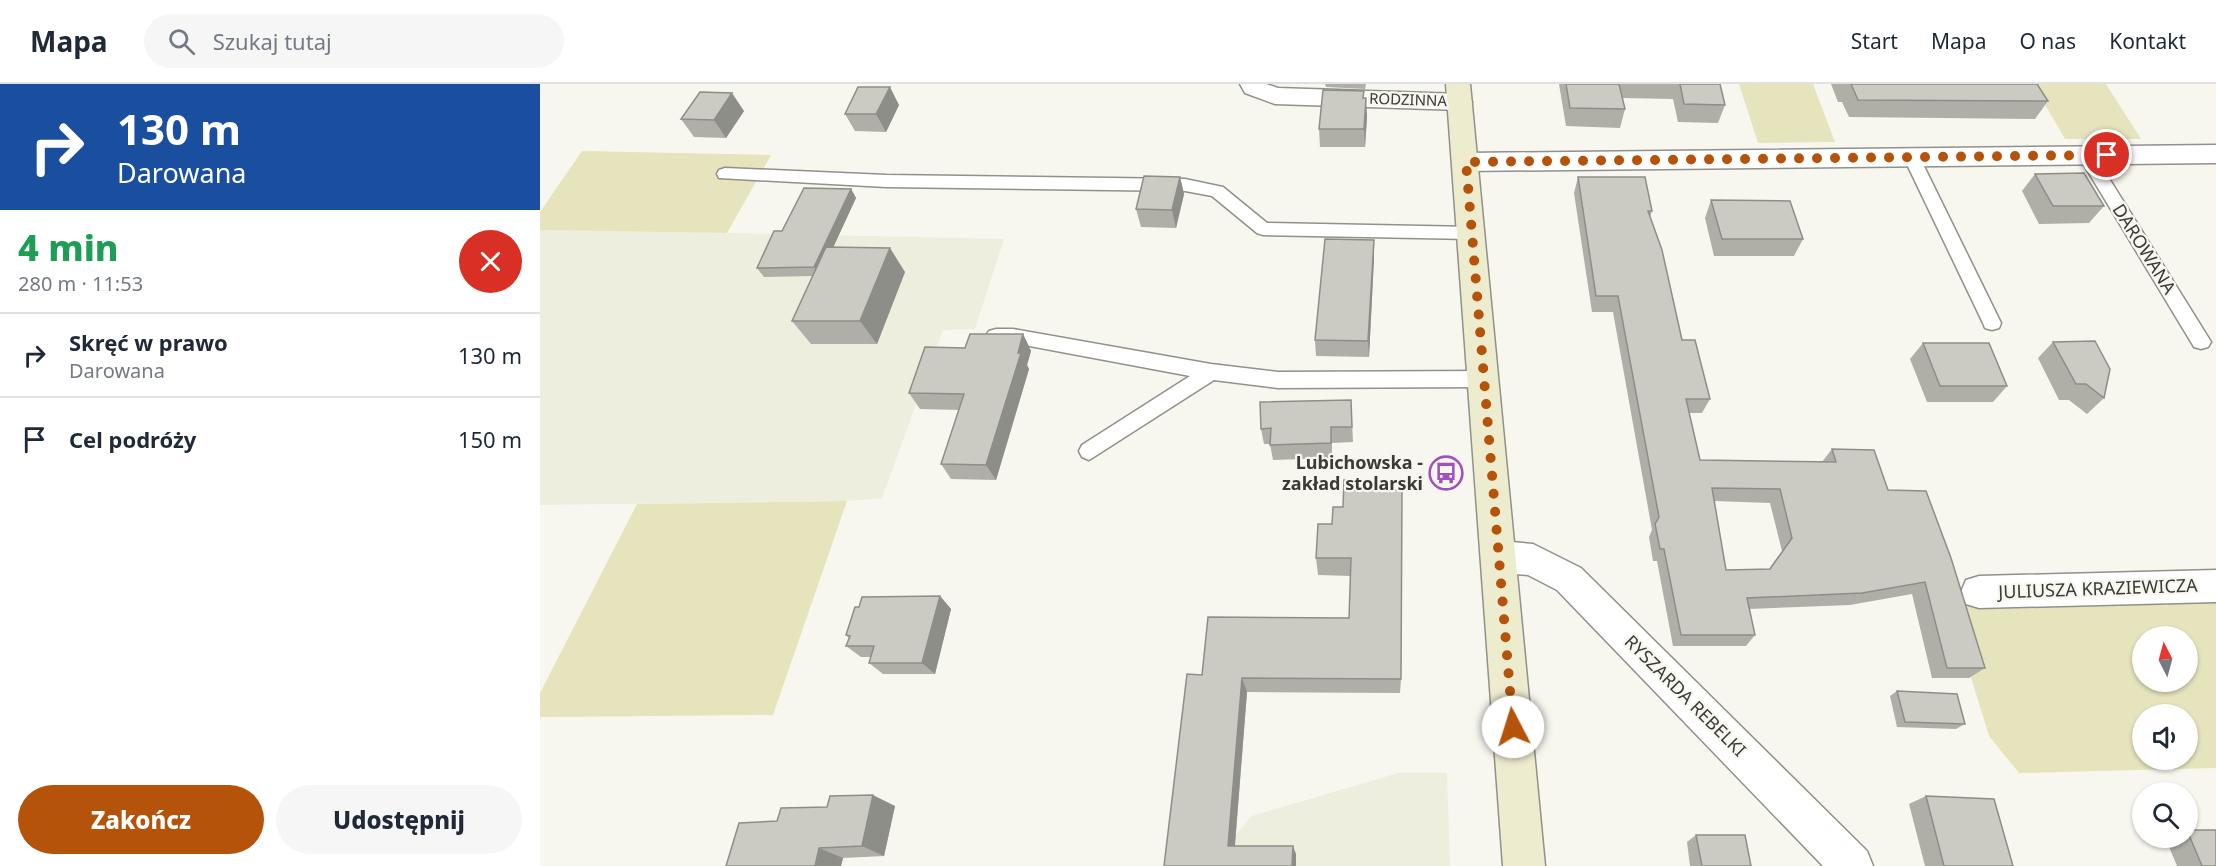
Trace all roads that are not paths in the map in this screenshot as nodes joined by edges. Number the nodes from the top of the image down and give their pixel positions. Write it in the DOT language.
graph roads {
  1 [pos="1252,84"];
  2 [pos="1459,93"];
  3 [pos="2216,154"];
  4 [pos="2086,155"];
  5 [pos="1911,156"];
  6 [pos="1466,162"];
  7 [pos="725,174"];
  8 [pos="1472,233"];
  9 [pos="1992,323"];
  10 [pos="977,335"];
  11 [pos="2201,342"];
  12 [pos="1211,372"];
  13 [pos="1484,379"];
  14 [pos="1089,450"];
  15 [pos="1500,557"];
  16 [pos="2216,586"];
  17 [pos="1979,592"];
  18 [pos="1524,866"];
  19 [pos="1852,866"];
  1 -- 2 [label="street, RODZINNA"];
  2 -- 6 [label="street"];
  3 -- 4 [label="street"];
  4 -- 5 [label="street"];
  4 -- 11 [label="lane, DAROWANA"];
  5 -- 6 [label="street"];
  5 -- 9 [label="lane"];
  6 -- 8 [label="street"];
  7 -- 8 [label="lane"];
  8 -- 13 [label="street"];
  10 -- 12 [label="lane"];
  12 -- 13 [label="lane"];
  12 -- 14 [label="lane"];
  13 -- 15 [label="street"];
  15 -- 18 [label="street"];
  15 -- 19 [label="street, RYSZARDA REBELKI"];
  16 -- 17 [label="street, JULIUSZA KRAZIEWICZA"];
}
